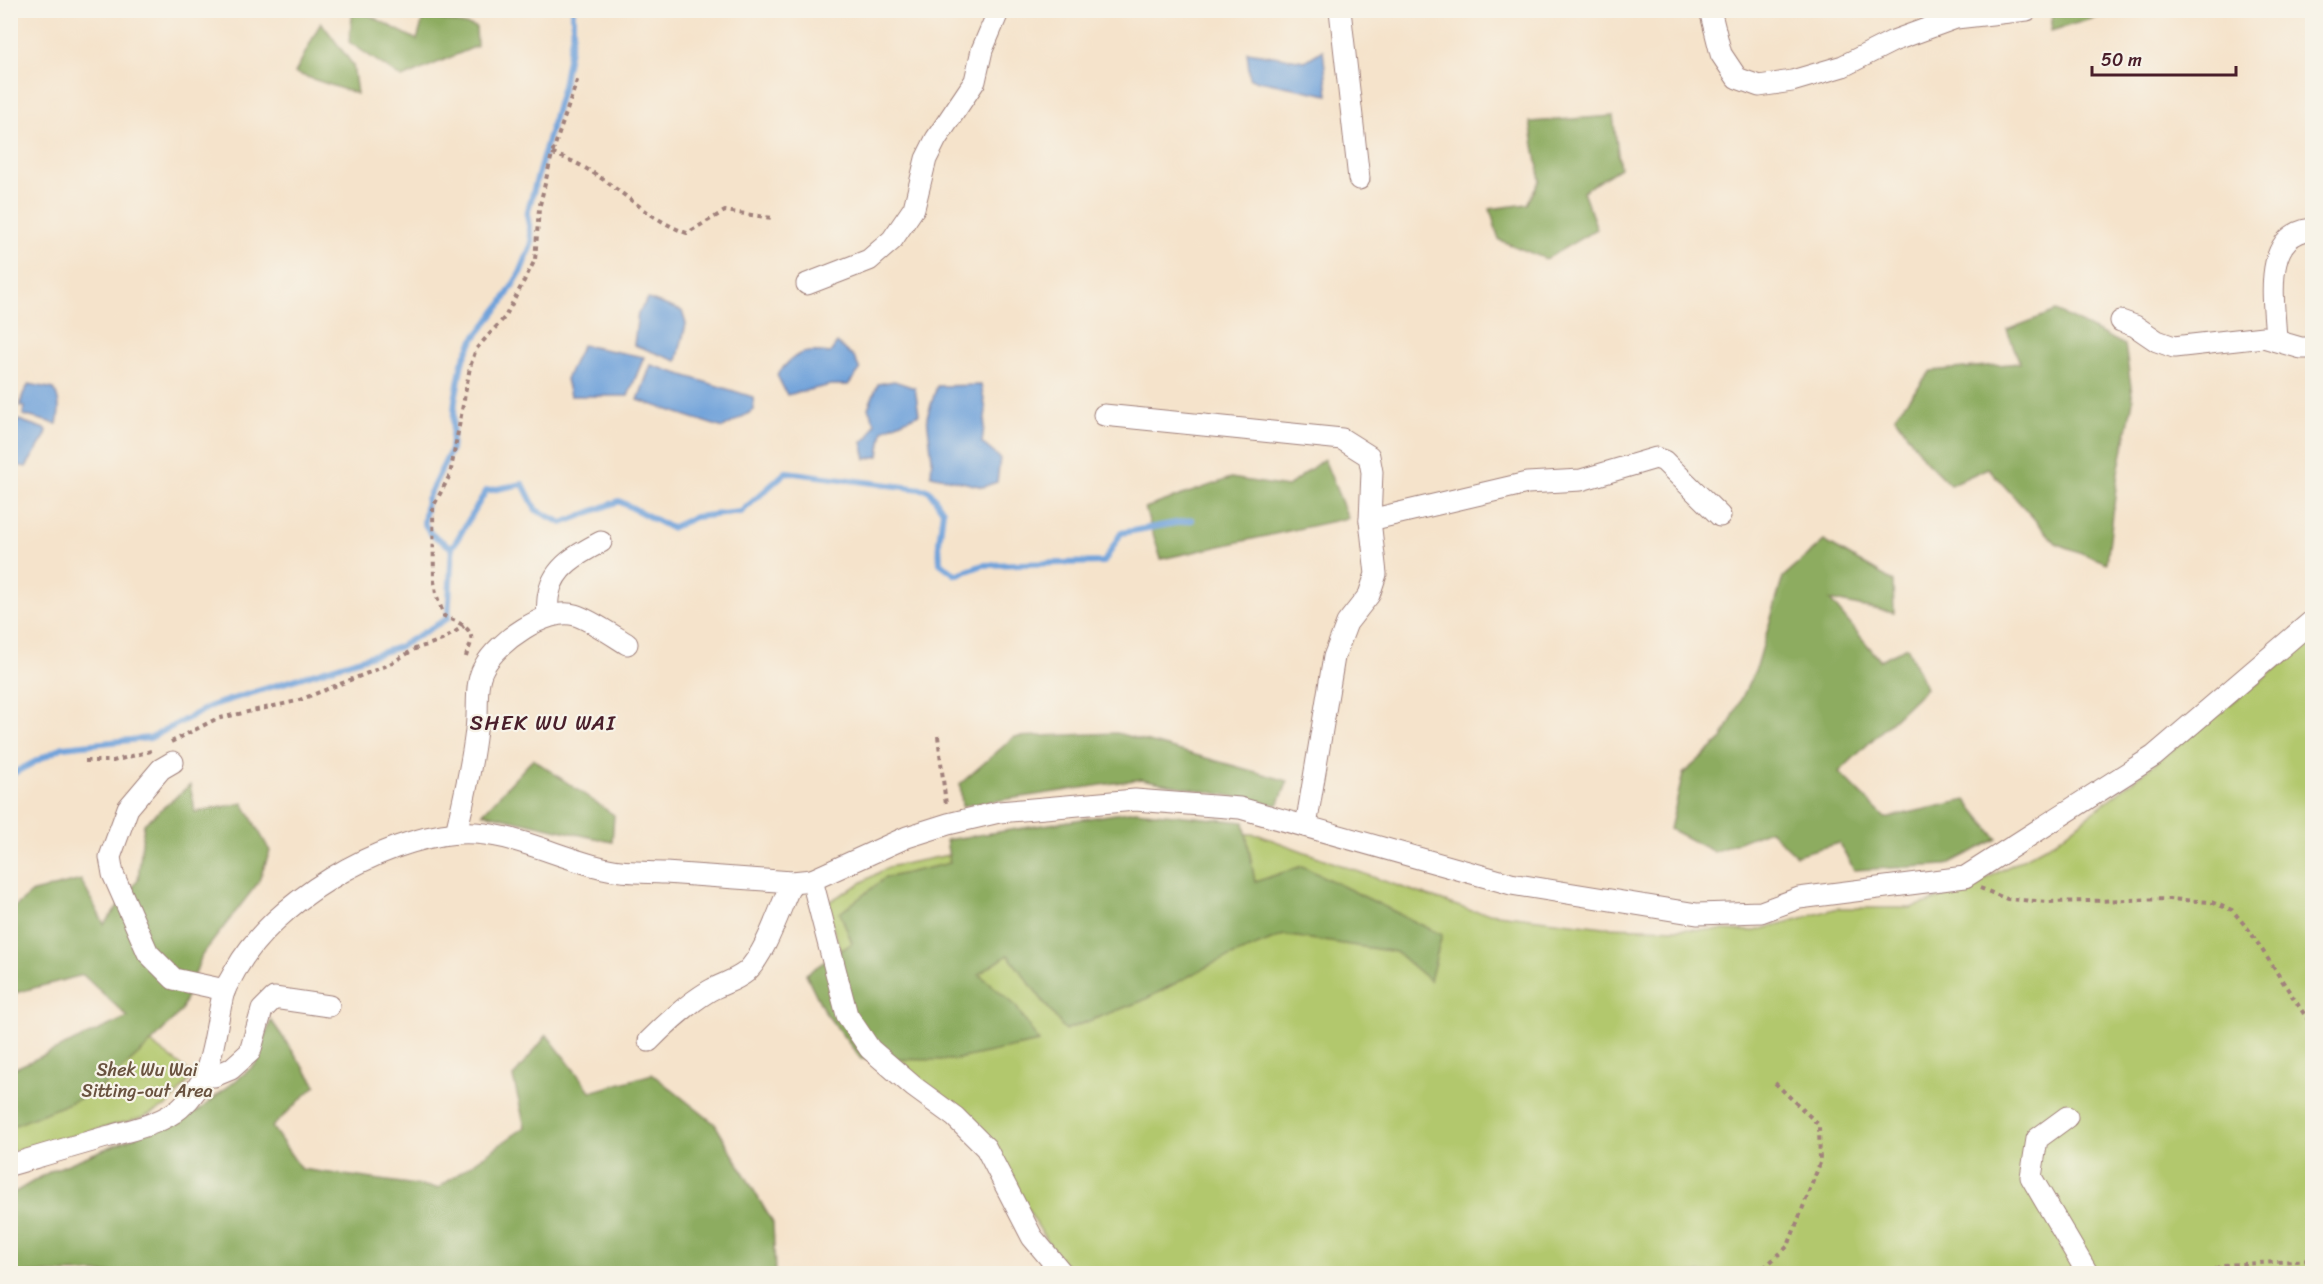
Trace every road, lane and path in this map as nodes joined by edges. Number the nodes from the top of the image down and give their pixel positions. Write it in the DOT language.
graph roads {
  1 [pos="999,10"];
  2 [pos="1340,10"];
  3 [pos="1710,10"];
  4 [pos="2027,10"];
  5 [pos="578,78"];
  6 [pos="552,154"];
  7 [pos="1359,179"];
  8 [pos="772,218"];
  9 [pos="2313,229"];
  10 [pos="807,284"];
  11 [pos="2121,321"];
  12 [pos="2276,341"];
  13 [pos="2313,348"];
  14 [pos="1104,415"];
  15 [pos="1720,516"];
  16 [pos="1370,520"];
  17 [pos="601,542"];
  18 [pos="547,616"];
  19 [pos="2313,621"];
  20 [pos="627,644"];
  21 [pos="938,736"];
  22 [pos="167,751"];
  23 [pos="85,761"];
  24 [pos="948,824"];
  25 [pos="1306,826"];
  26 [pos="456,833"];
  27 [pos="1965,877"];
  28 [pos="802,881"];
  29 [pos="225,990"];
  30 [pos="328,1006"];
  31 [pos="2313,1026"];
  32 [pos="649,1041"];
  33 [pos="205,1075"];
  34 [pos="1775,1083"];
  35 [pos="2067,1117"];
  36 [pos="10,1165"];
  37 [pos="2313,1260"];
  38 [pos="1063,1274"];
  39 [pos="1757,1274"];
  40 [pos="2088,1274"];
  41 [pos="2208,1274"];
  1 -- 10 [label="street"];
  2 -- 7 [label="street"];
  3 -- 4 [label="street"];
  5 -- 6 [label="path"];
  6 -- 8 [label="path"];
  6 -- 22 [label="path"];
  9 -- 12 [label="street"];
  11 -- 12 [label="street"];
  12 -- 13 [label="street"];
  14 -- 16 [label="street"];
  15 -- 16 [label="street"];
  16 -- 25 [label="street"];
  17 -- 18 [label="street"];
  18 -- 20 [label="street"];
  18 -- 26 [label="street"];
  19 -- 27 [label="street"];
  21 -- 24 [label="path"];
  22 -- 23 [label="path"];
  22 -- 29 [label="street"];
  24 -- 25 [label="street"];
  24 -- 28 [label="street"];
  25 -- 27 [label="street"];
  26 -- 28 [label="street"];
  26 -- 29 [label="street"];
  27 -- 31 [label="path"];
  28 -- 32 [label="street"];
  28 -- 38 [label="street"];
  29 -- 33 [label="street"];
  30 -- 33 [label="street"];
  33 -- 36 [label="street"];
  34 -- 39 [label="path"];
  35 -- 40 [label="street"];
  37 -- 41 [label="path"];
}
